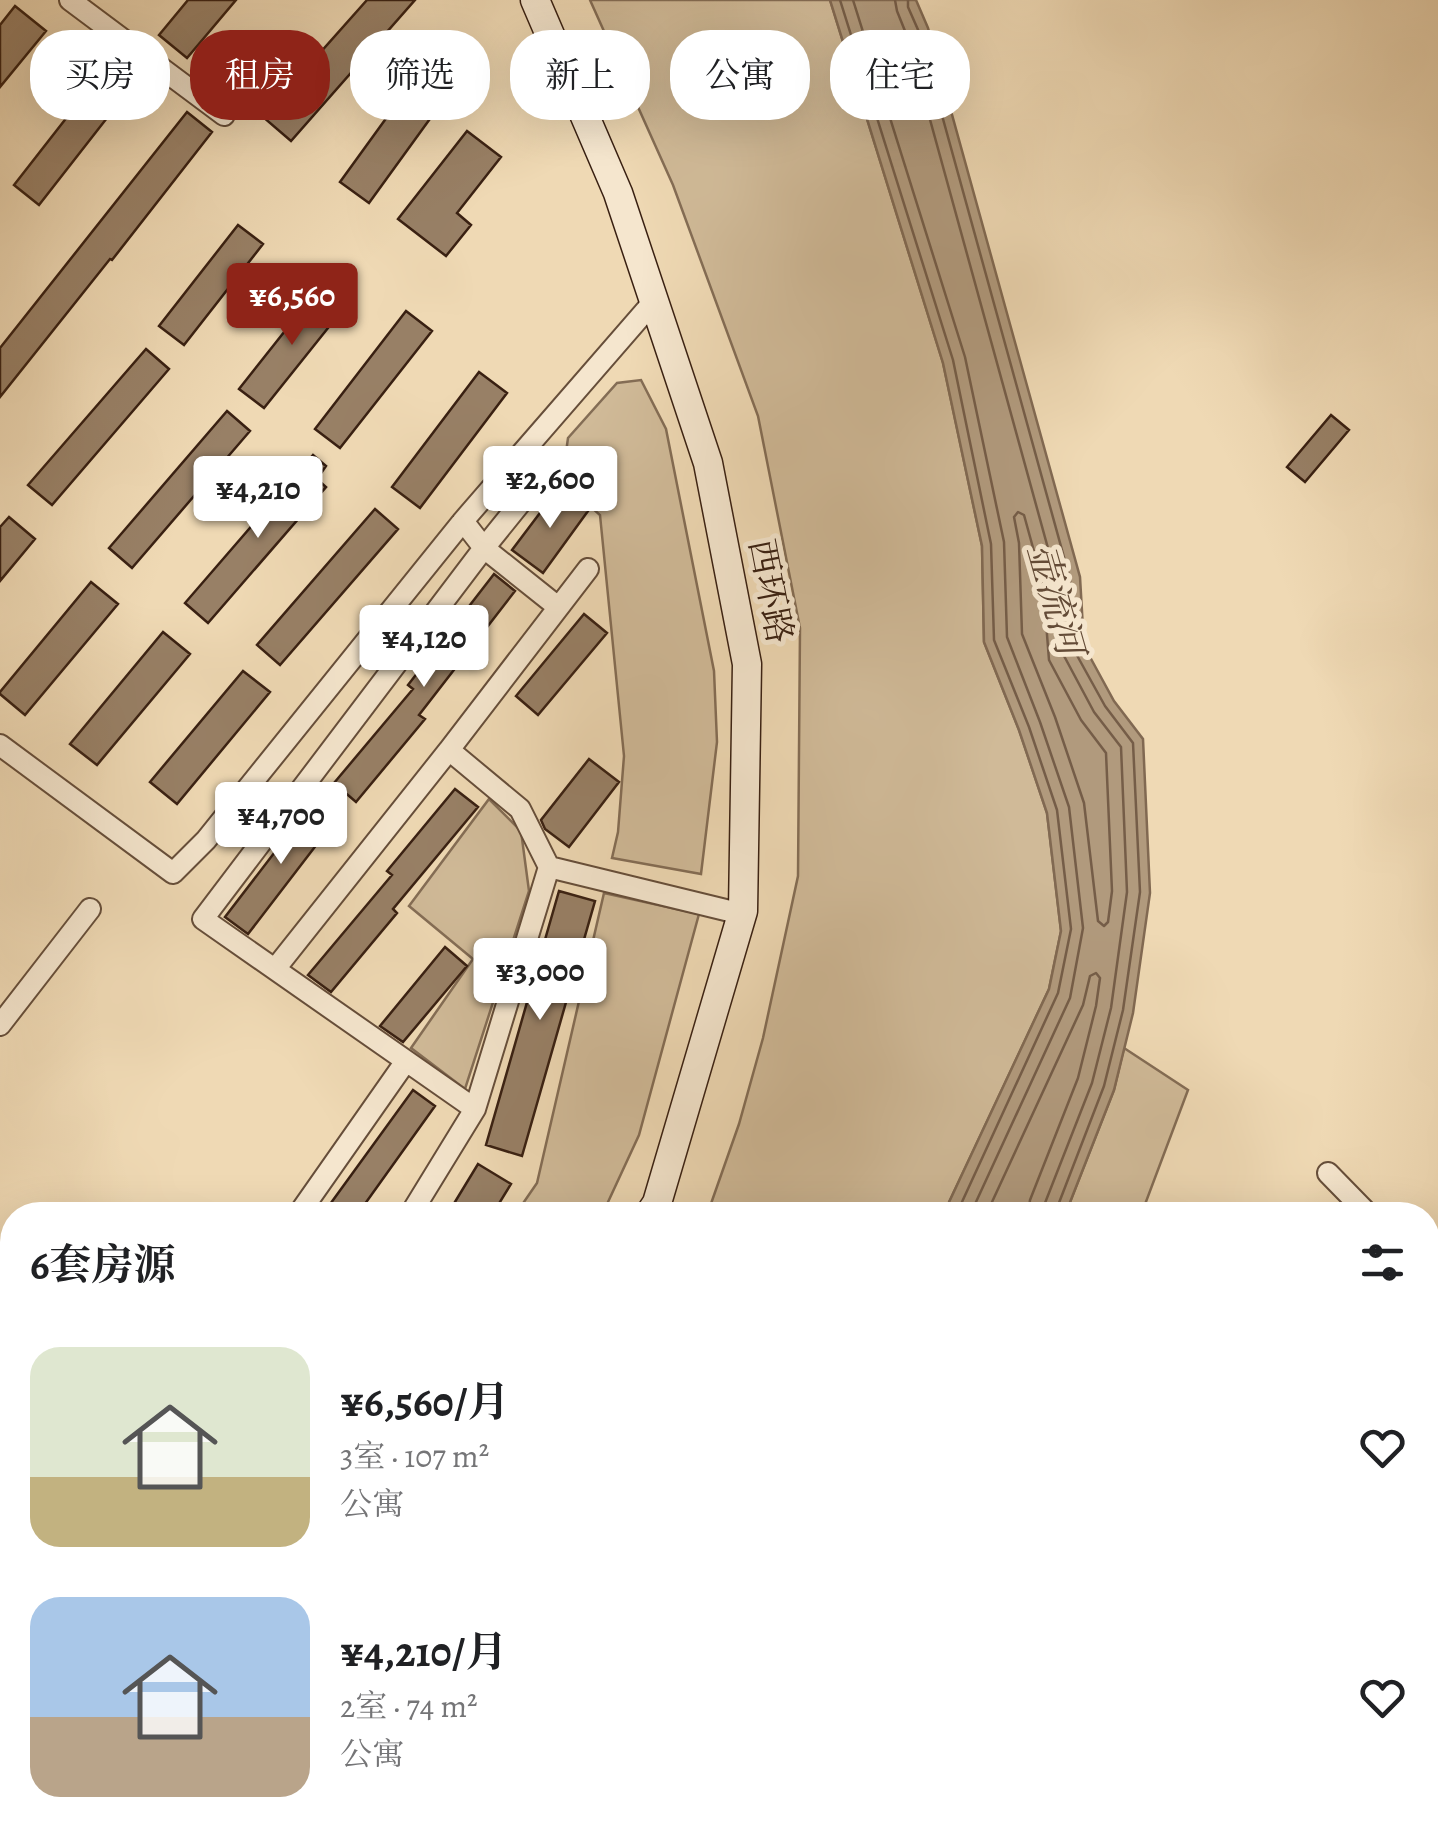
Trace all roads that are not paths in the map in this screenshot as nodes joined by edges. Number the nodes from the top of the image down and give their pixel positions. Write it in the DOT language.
graph roads {
  1 [pos="70,0"];
  2 [pos="535,0"];
  3 [pos="190,90"];
  4 [pos="654,301"];
  5 [pos="556,460"];
  6 [pos="463,521"];
  7 [pos="484,548"];
  8 [pos="588,569"];
  9 [pos="558,607"];
  10 [pos="0,745"];
  11 [pos="450,750"];
  12 [pos="550,867"];
  13 [pos="90,909"];
  14 [pos="742,914"];
  15 [pos="274,969"];
  16 [pos="0,1025"];
  17 [pos="406,1060"];
  18 [pos="475,1109"];
  19 [pos="1328,1173"];
  20 [pos="307,1202"];
  21 [pos="418,1202"];
  22 [pos="657,1202"];
  23 [pos="1356,1202"];
  1 -- 3 [label="street"];
  2 -- 4 [label="main road, 西环路"];
  4 -- 6 [label="street"];
  4 -- 14 [label="main road, 西环路"];
  5 -- 7 [label="street"];
  6 -- 7 [label="street"];
  6 -- 10 [label="street"];
  7 -- 9 [label="street"];
  7 -- 15 [label="street"];
  8 -- 9 [label="street"];
  9 -- 11 [label="street"];
  11 -- 12 [label="street"];
  11 -- 15 [label="street"];
  12 -- 14 [label="street"];
  12 -- 18 [label="street"];
  13 -- 16 [label="street"];
  14 -- 22 [label="main road, 西环路"];
  15 -- 17 [label="street"];
  17 -- 18 [label="street"];
  17 -- 20 [label="street"];
  18 -- 21 [label="street"];
  19 -- 23 [label="street"];
}
